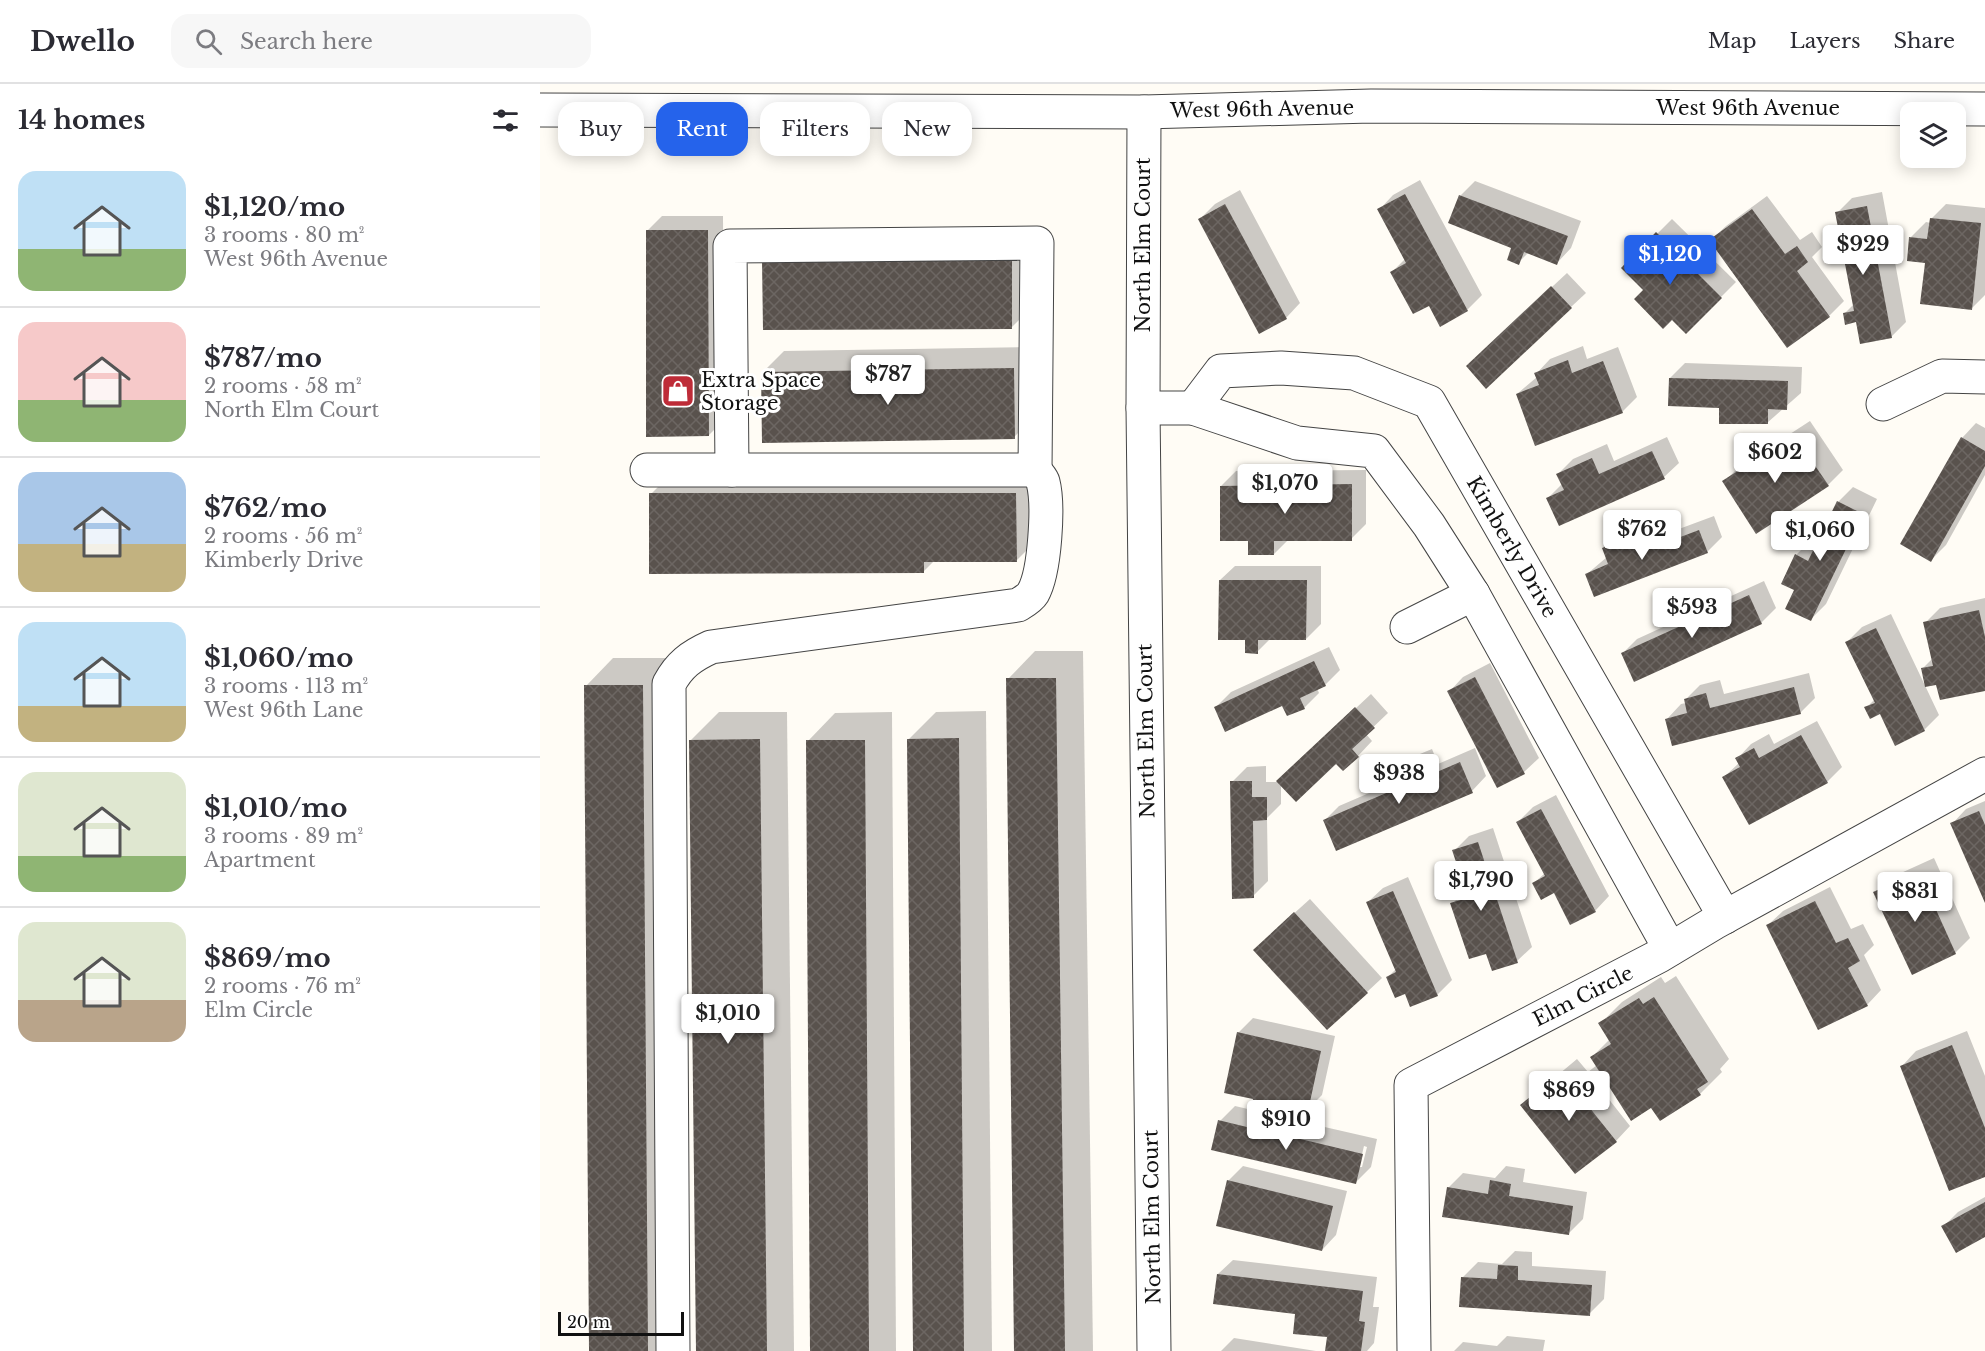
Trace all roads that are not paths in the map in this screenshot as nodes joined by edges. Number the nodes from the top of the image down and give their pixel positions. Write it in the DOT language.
graph roads {
  1 [pos="1985,109"];
  2 [pos="540,110"];
  3 [pos="1144,112"];
  4 [pos="1985,377"];
  5 [pos="1883,404"];
  6 [pos="1143,408"];
  7 [pos="1193,408"];
  8 [pos="647,470"];
  9 [pos="732,470"];
  10 [pos="1035,470"];
  11 [pos="1473,594"];
  12 [pos="1407,627"];
  13 [pos="1985,774"];
  14 [pos="1725,917"];
  15 [pos="1670,950"];
  16 [pos="673,1351"];
  17 [pos="1154,1351"];
  18 [pos="1414,1351"];
  1 -- 3 [label="street, West 96th Avenue"];
  2 -- 3 [label="street, West 96th Avenue"];
  3 -- 6 [label="street, North Elm Court"];
  4 -- 5 [label="street"];
  6 -- 7 [label="street"];
  6 -- 17 [label="street, North Elm Court"];
  7 -- 11 [label="street"];
  7 -- 14 [label="street, Kimberly Drive"];
  8 -- 9 [label="street"];
  9 -- 10 [label="street"];
  9 -- 10 [label="street"];
  10 -- 16 [label="street"];
  11 -- 12 [label="street"];
  11 -- 15 [label="street"];
  13 -- 14 [label="street, Elm Circle"];
  14 -- 15 [label="street, Elm Circle"];
  15 -- 18 [label="street, Elm Circle"];
}
